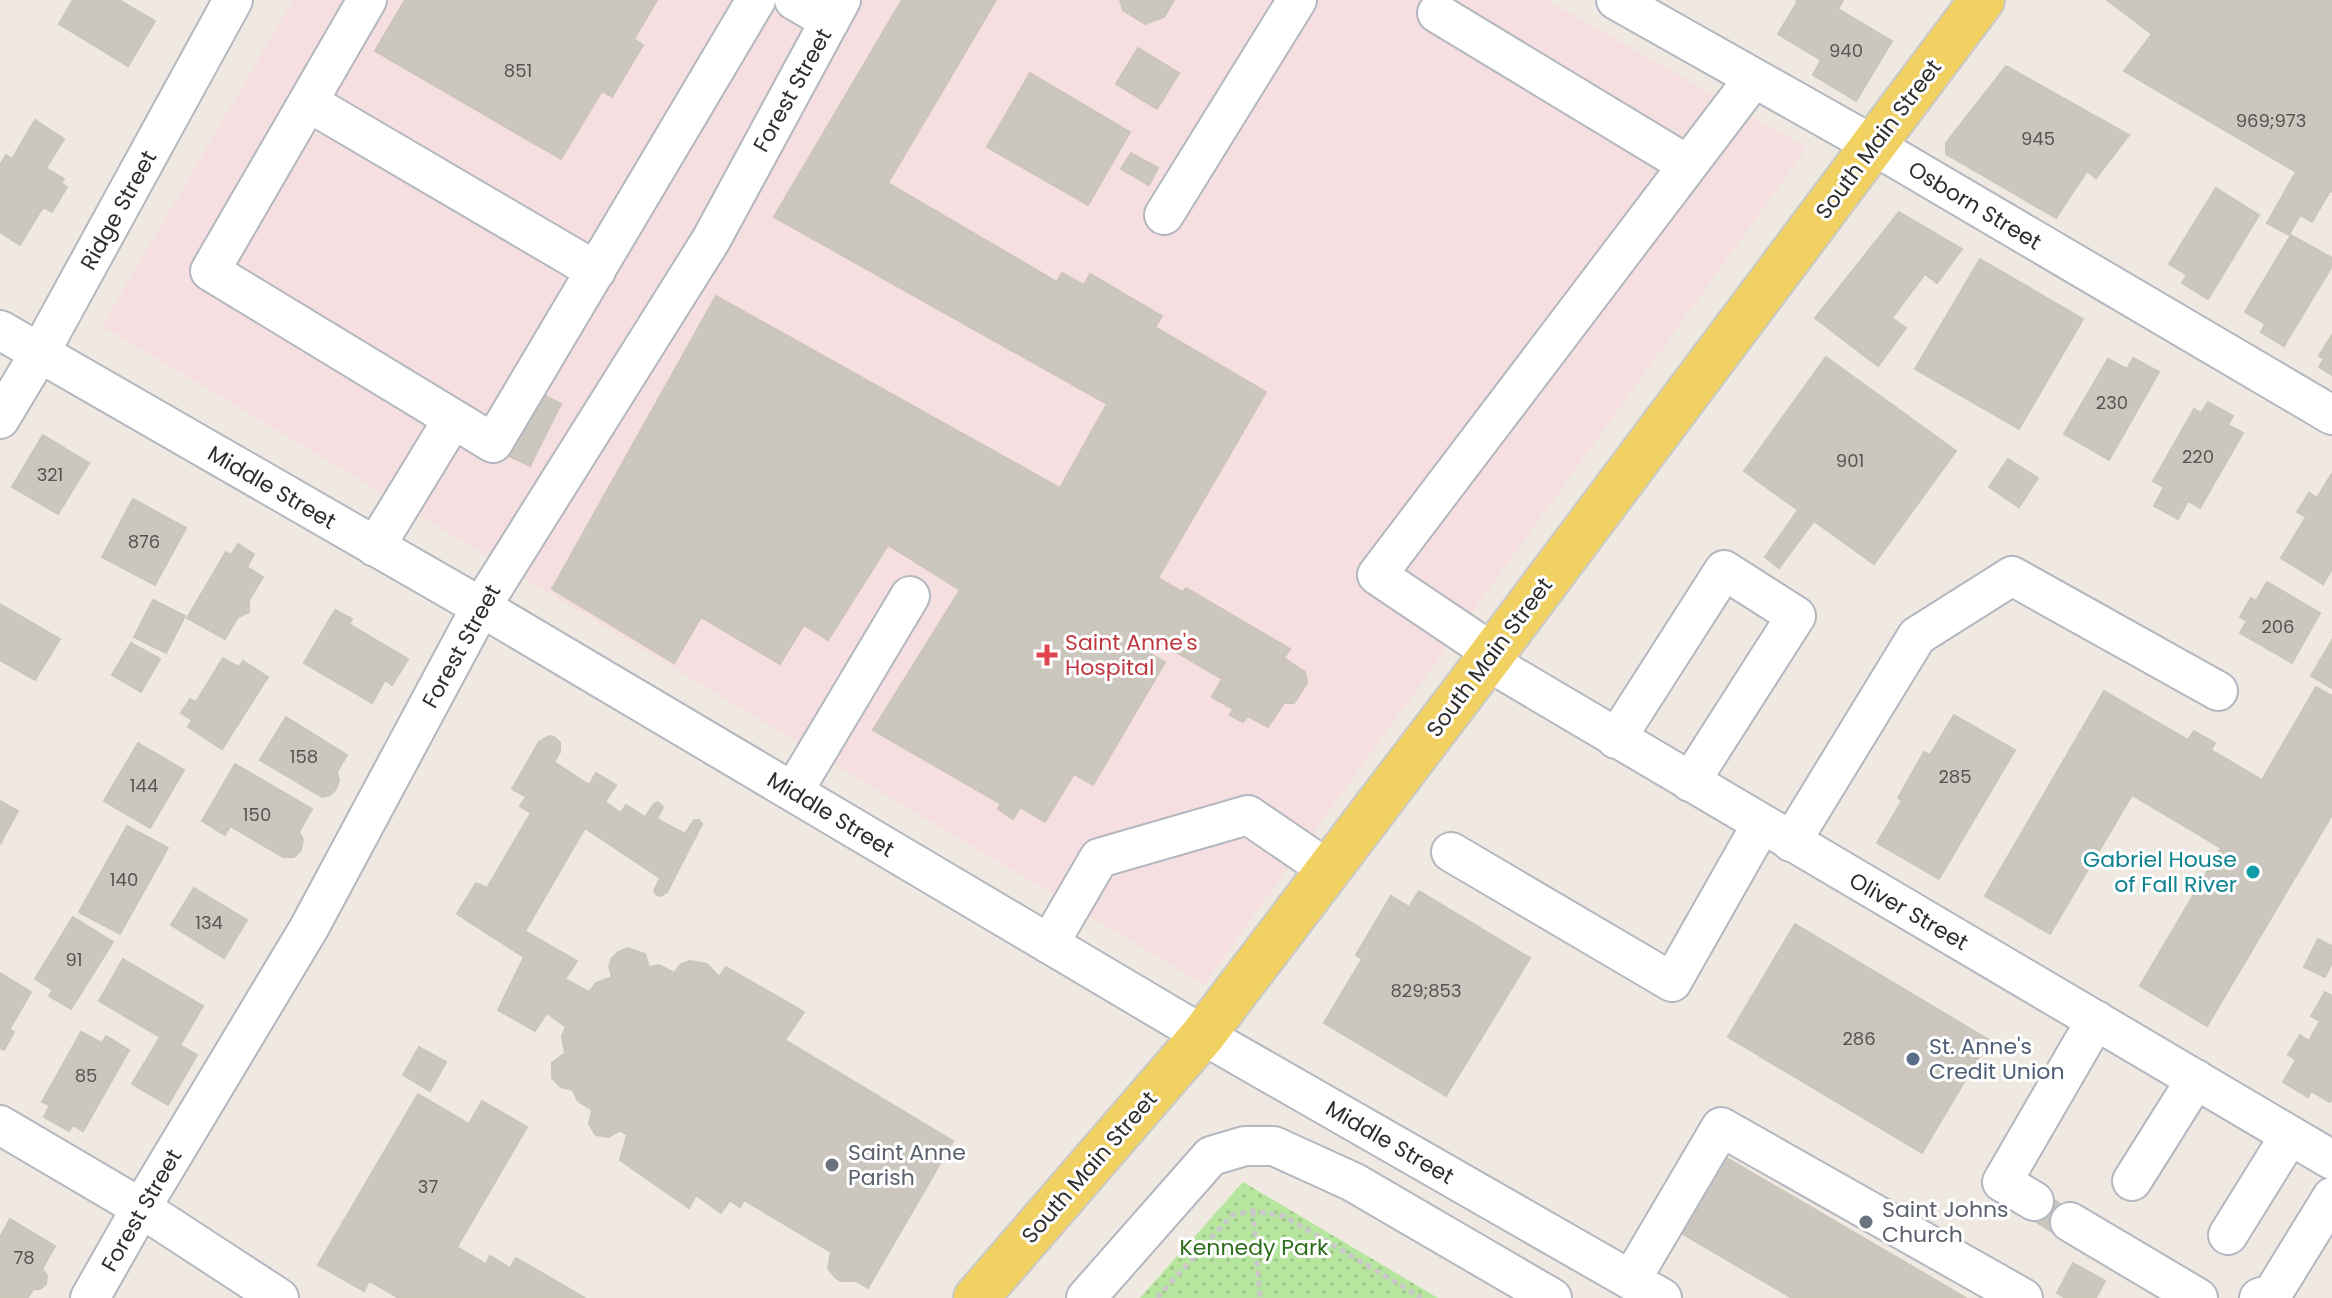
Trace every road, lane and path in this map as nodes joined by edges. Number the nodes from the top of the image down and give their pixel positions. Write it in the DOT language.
graph roads {
  1 [pos="233,0"];
  2 [pos="367,0"];
  3 [pos="756,0"];
  4 [pos="794,0"];
  5 [pos="1297,0"];
  6 [pos="1616,0"];
  7 [pos="1982,0"];
  8 [pos="836,10"];
  9 [pos="1437,13"];
  10 [pos="1754,78"];
  11 [pos="308,102"];
  12 [pos="1873,145"];
  13 [pos="1688,165"];
  14 [pos="1164,215"];
  15 [pos="596,271"];
  16 [pos="0,330"];
  17 [pos="39,354"];
  18 [pos="2332,415"];
  19 [pos="0,419"];
  20 [pos="453,419"];
  21 [pos="375,547"];
  22 [pos="910,596"];
  23 [pos="481,607"];
  24 [pos="1490,657"];
  25 [pos="2218,691"];
  26 [pos="1616,739"];
  27 [pos="1690,782"];
  28 [pos="793,792"];
  29 [pos="1776,833"];
  30 [pos="1451,852"];
  31 [pos="1327,869"];
  32 [pos="1049,944"];
  33 [pos="2096,1020"];
  34 [pos="1203,1035"];
  35 [pos="2196,1079"];
  36 [pos="0,1125"];
  37 [pos="2290,1135"];
  38 [pos="2332,1160"];
  39 [pos="2012,1163"];
  40 [pos="2132,1181"];
  41 [pos="2332,1197"];
  42 [pos="2034,1201"];
  43 [pos="141,1208"];
  44 [pos="1253,1211"];
  45 [pos="2228,1235"];
  46 [pos="1646,1289"];
  47 [pos="90,1298"];
  48 [pos="279,1298"];
  49 [pos="976,1298"];
  50 [pos="1086,1298"];
  51 [pos="1157,1298"];
  52 [pos="1260,1298"];
  53 [pos="1422,1298"];
  54 [pos="1552,1298"];
  55 [pos="2023,1298"];
  56 [pos="2198,1298"];
  57 [pos="2259,1298"];
  1 -- 17 [label="street, Ridge Street"];
  2 -- 11 [label="street"];
  3 -- 15 [label="street"];
  4 -- 8 [label="street"];
  5 -- 14 [label="street"];
  6 -- 10 [label="street, Osborn Street"];
  7 -- 12 [label="main road, South Main Street"];
  8 -- 23 [label="street, Forest Street"];
  9 -- 13 [label="street"];
  10 -- 12 [label="street, Osborn Street"];
  10 -- 13 [label="street"];
  11 -- 15 [label="street"];
  11 -- 20 [label="street"];
  12 -- 18 [label="street, Osborn Street"];
  12 -- 24 [label="main road, South Main Street"];
  13 -- 24 [label="street, Oliver Street"];
  15 -- 20 [label="street"];
  16 -- 17 [label="street, Middle Street"];
  17 -- 19 [label="street, Ridge Street"];
  17 -- 21 [label="street, Middle Street"];
  20 -- 21 [label="street"];
  21 -- 23 [label="street, Middle Street"];
  22 -- 28 [label="street"];
  23 -- 28 [label="street, Middle Street"];
  23 -- 43 [label="street, Forest Street"];
  24 -- 26 [label="street, Oliver Street"];
  24 -- 31 [label="main road, South Main Street"];
  25 -- 29 [label="street"];
  26 -- 27 [label="street, Oliver Street"];
  26 -- 27 [label="street"];
  27 -- 29 [label="street, Oliver Street"];
  28 -- 32 [label="street, Middle Street"];
  29 -- 30 [label="street"];
  29 -- 33 [label="street, Oliver Street"];
  31 -- 32 [label="street"];
  31 -- 34 [label="main road, South Main Street"];
  32 -- 34 [label="street, Middle Street"];
  33 -- 35 [label="street, Oliver Street"];
  33 -- 39 [label="street"];
  34 -- 46 [label="street, Middle Street"];
  34 -- 49 [label="main road, South Main Street"];
  35 -- 37 [label="street, Oliver Street"];
  35 -- 40 [label="street"];
  36 -- 43 [label="street"];
  37 -- 38 [label="street, Oliver Street"];
  37 -- 45 [label="street"];
  39 -- 42 [label="street"];
  39 -- 56 [label="street"];
  41 -- 57 [label="street"];
  43 -- 47 [label="street, Forest Street"];
  43 -- 48 [label="street"];
  44 -- 51 [label="path"];
  44 -- 52 [label="path"];
  44 -- 53 [label="path"];
  46 -- 55 [label="street"];
  50 -- 54 [label="street"];
}
